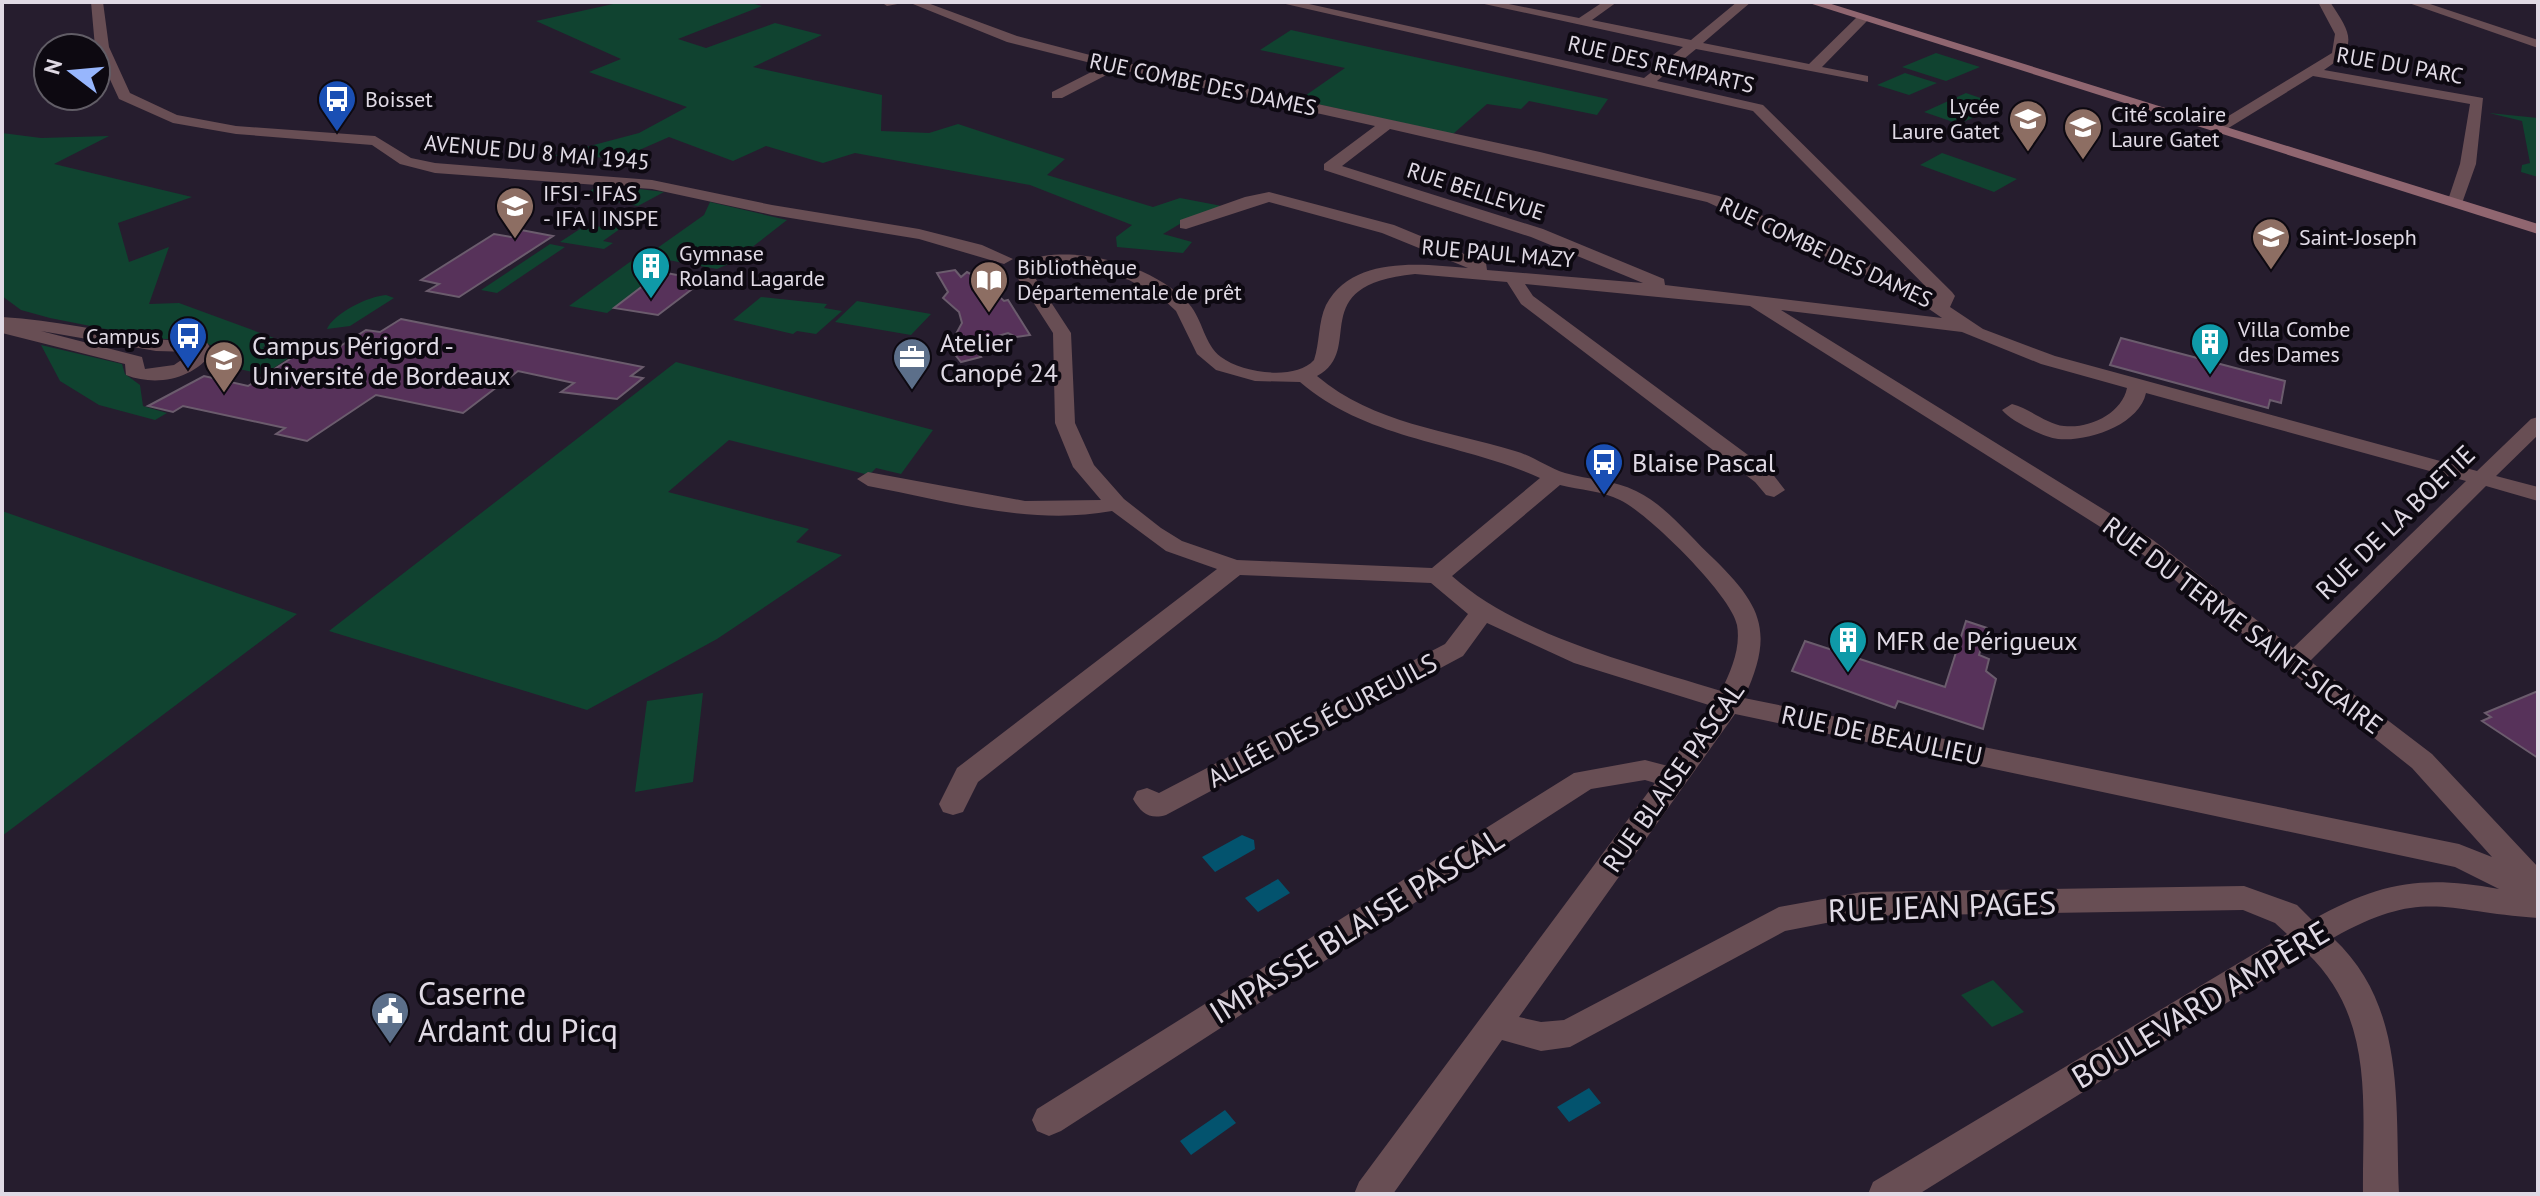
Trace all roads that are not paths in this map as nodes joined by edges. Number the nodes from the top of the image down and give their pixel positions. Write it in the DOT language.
graph roads {
  1 [pos="97,2"];
  2 [pos="887,2"];
  3 [pos="902,2"];
  4 [pos="914,2"];
  5 [pos="1283,2"];
  6 [pos="1344,2"];
  7 [pos="1481,2"];
  8 [pos="1611,2"];
  9 [pos="1745,2"];
  10 [pos="1812,2"];
  11 [pos="2324,2"];
  12 [pos="2412,2"];
  13 [pos="1326,11"];
  14 [pos="1863,18"];
  15 [pos="1581,22"];
  16 [pos="2538,44"];
  17 [pos="1693,45"];
  18 [pos="1116,65"];
  19 [pos="1812,69"];
  20 [pos="2314,72"];
  21 [pos="1863,79"];
  22 [pos="1648,82"];
  23 [pos="1057,95"];
  24 [pos="1387,124"];
  25 [pos="2217,129"];
  26 [pos="2455,203"];
  27 [pos="1186,224"];
  28 [pos="2538,229"];
  29 [pos="1032,268"];
  30 [pos="1489,275"];
  31 [pos="1515,278"];
  32 [pos="1671,291"];
  33 [pos="1756,301"];
  34 [pos="1941,305"];
  35 [pos="1962,326"];
  36 [pos="4,327"];
  37 [pos="1304,375"];
  38 [pos="2138,385"];
  39 [pos="2012,410"];
  40 [pos="2538,423"];
  41 [pos="1555,477"];
  42 [pos="868,479"];
  43 [pos="2479,479"];
  44 [pos="1774,490"];
  45 [pos="2538,494"];
  46 [pos="1116,504"];
  47 [pos="1235,567"];
  48 [pos="1437,576"];
  49 [pos="1484,610"];
  50 [pos="2291,660"];
  51 [pos="1729,702"];
  52 [pos="1676,778"];
  53 [pos="1147,799"];
  54 [pos="953,804"];
  55 [pos="2538,887"];
  56 [pos="2538,898"];
  57 [pos="2538,906"];
  58 [pos="2313,937"];
  59 [pos="1497,1022"];
  60 [pos="1049,1120"];
  61 [pos="1372,1194"];
  62 [pos="1886,1194"];
  63 [pos="2381,1194"];
  1 -- 29 [label="street, AVENUE DU 8 MAI 1945"];
  2 -- 3 [label="street"];
  4 -- 18 [label="street, RUE COMBE DES DAMES"];
  5 -- 13 [label="street, RUE DES REMPARTS"];
  6 -- 13 [label="street"];
  7 -- 15 [label="street"];
  8 -- 15 [label="street"];
  9 -- 17 [label="street"];
  10 -- 14 [label="main road"];
  11 -- 20 [label="street"];
  12 -- 16 [label="street"];
  13 -- 22 [label="street, RUE DES REMPARTS"];
  14 -- 19 [label="street"];
  14 -- 25 [label="main road"];
  15 -- 17 [label="street"];
  17 -- 19 [label="street"];
  17 -- 22 [label="street"];
  18 -- 23 [label="street"];
  18 -- 24 [label="street, RUE COMBE DES DAMES"];
  19 -- 21 [label="street"];
  20 -- 25 [label="street"];
  20 -- 26 [label="street, RUE DU PARC"];
  22 -- 34 [label="street, RUE DES REMPARTS"];
  24 -- 32 [label="street, RUE BELLEVUE"];
  24 -- 34 [label="street, RUE COMBE DES DAMES"];
  25 -- 26 [label="main road"];
  26 -- 28 [label="main road"];
  27 -- 30 [label="street"];
  29 -- 37 [label="street"];
  29 -- 46 [label="street"];
  30 -- 31 [label="street, RUE PAUL MAZY"];
  30 -- 37 [label="street, RUE PAUL MAZY"];
  31 -- 32 [label="street, RUE PAUL MAZY"];
  31 -- 44 [label="street"];
  32 -- 33 [label="street, RUE PAUL MAZY"];
  33 -- 35 [label="street, RUE PAUL MAZY"];
  33 -- 50 [label="street, RUE DU TERME SAINT-SICAIRE"];
  34 -- 35 [label="street, RUE COMBE DES DAMES"];
  35 -- 38 [label="street, RUE COMBE DES DAMES"];
  36 -- 36 [label="street"];
  37 -- 41 [label="street, RUE BLAISE PASCAL"];
  38 -- 39 [label="street"];
  38 -- 43 [label="street, RUE COMBE DES DAMES"];
  40 -- 43 [label="street, RUE DE LA BOETIE"];
  41 -- 48 [label="street"];
  41 -- 51 [label="street, RUE BLAISE PASCAL"];
  42 -- 46 [label="street"];
  43 -- 45 [label="street, RUE COMBE DES DAMES"];
  43 -- 50 [label="street, RUE DE LA BOETIE"];
  46 -- 47 [label="street"];
  47 -- 48 [label="street"];
  47 -- 54 [label="street"];
  48 -- 49 [label="street, RUE DE BEAULIEU"];
  49 -- 51 [label="street, RUE DE BEAULIEU"];
  49 -- 53 [label="street, ALLÉE DES ÉCUREUILS"];
  50 -- 55 [label="street, RUE DU TERME SAINT-SICAIRE"];
  51 -- 52 [label="street, RUE BLAISE PASCAL"];
  51 -- 56 [label="street, RUE DE BEAULIEU"];
  52 -- 59 [label="street, RUE BLAISE PASCAL"];
  52 -- 60 [label="street, IMPASSE BLAISE PASCAL"];
  57 -- 58 [label="street, BOULEVARD AMPÈRE"];
  58 -- 59 [label="street, RUE JEAN PAGES"];
  58 -- 62 [label="street, BOULEVARD AMPÈRE"];
  58 -- 63 [label="street, RUE JEAN PAGES"];
  59 -- 61 [label="street, RUE BLAISE PASCAL"];
}
